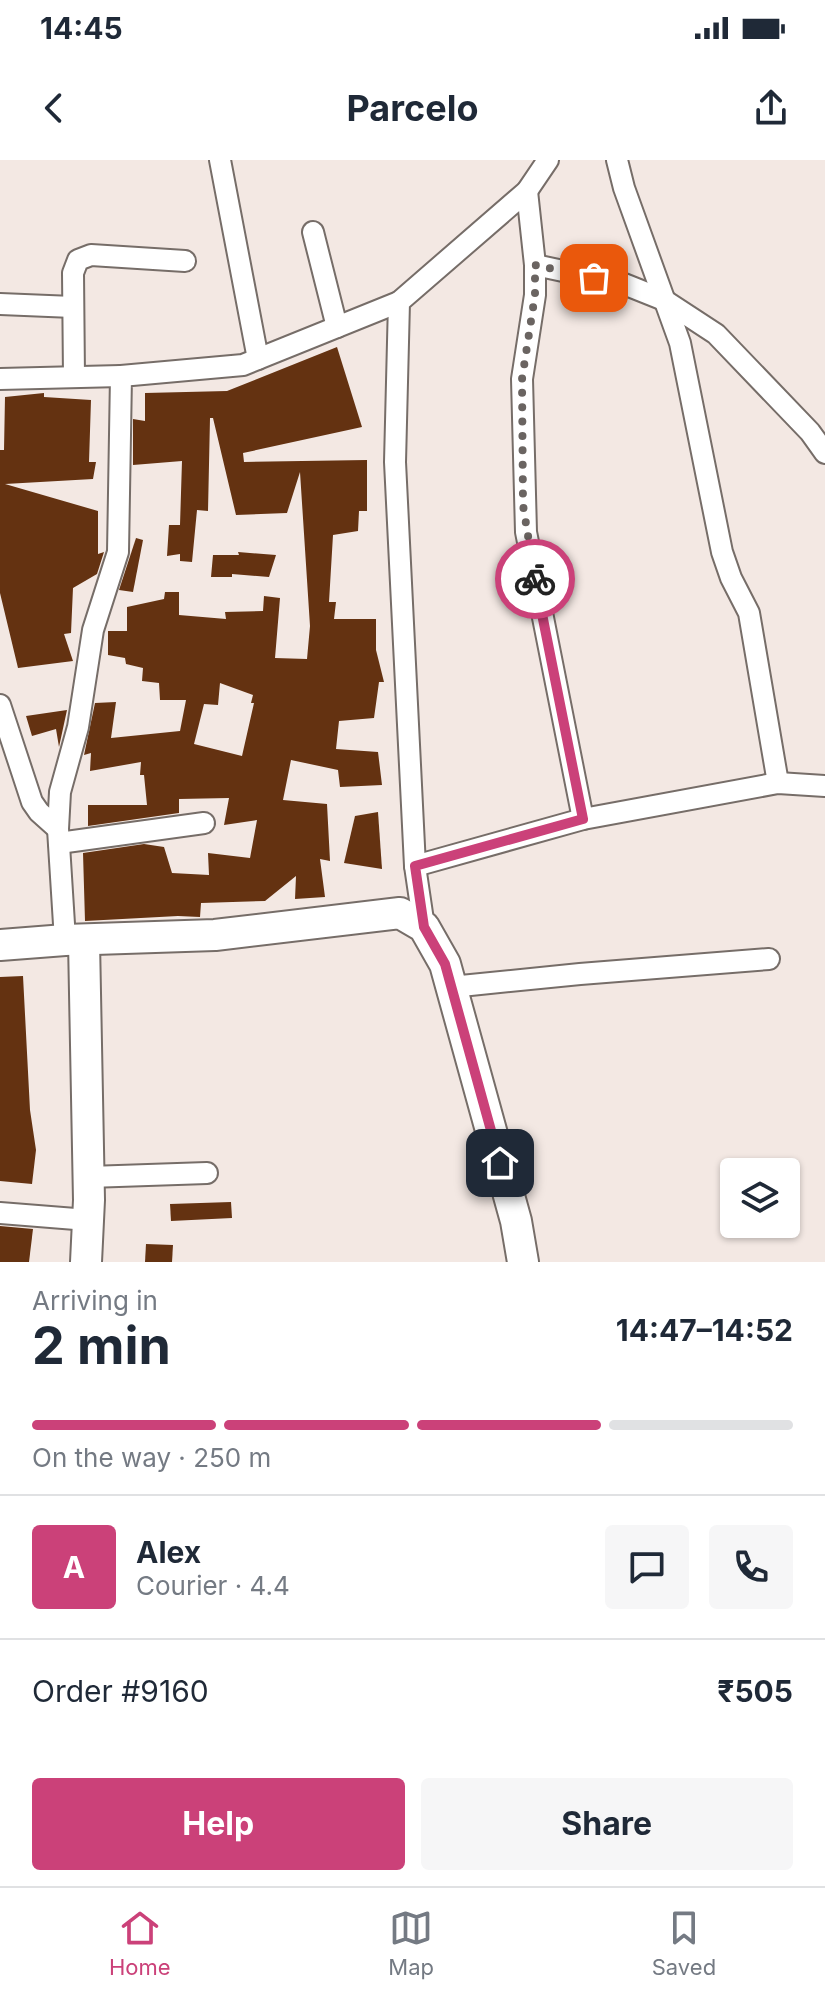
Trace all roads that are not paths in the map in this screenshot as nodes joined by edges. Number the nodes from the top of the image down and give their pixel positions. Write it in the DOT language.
graph roads {
  1 [pos="220,160"];
  2 [pos="548,160"];
  3 [pos="617,160"];
  4 [pos="527,191"];
  5 [pos="313,232"];
  6 [pos="185,261"];
  7 [pos="535,265"];
  8 [pos="664,300"];
  9 [pos="399,302"];
  10 [pos="0,304"];
  11 [pos="73,307"];
  12 [pos="337,327"];
  13 [pos="258,359"];
  14 [pos="121,376"];
  15 [pos="74,377"];
  16 [pos="0,379"];
  17 [pos="825,453"];
  18 [pos="0,705"];
  19 [pos="778,783"];
  20 [pos="825,786"];
  21 [pos="583,819"];
  22 [pos="204,823"];
  23 [pos="58,836"];
  24 [pos="415,866"];
  25 [pos="424,927"];
  26 [pos="74,940"];
  27 [pos="0,945"];
  28 [pos="769,959"];
  29 [pos="451,987"];
  30 [pos="207,1173"];
  31 [pos="89,1177"];
  32 [pos="0,1213"];
  33 [pos="88,1220"];
  34 [pos="86,1262"];
  35 [pos="523,1262"];
  1 -- 13 [label="street"];
  2 -- 4 [label="street"];
  3 -- 8 [label="street"];
  4 -- 7 [label="street"];
  4 -- 9 [label="street"];
  5 -- 12 [label="street"];
  6 -- 11 [label="street"];
  7 -- 8 [label="street"];
  7 -- 21 [label="street"];
  8 -- 17 [label="street"];
  8 -- 19 [label="street"];
  9 -- 12 [label="street"];
  9 -- 24 [label="street"];
  10 -- 11 [label="street"];
  11 -- 15 [label="street"];
  12 -- 13 [label="street"];
  13 -- 14 [label="street"];
  14 -- 15 [label="street"];
  14 -- 23 [label="street"];
  15 -- 16 [label="street"];
  18 -- 23 [label="street"];
  19 -- 20 [label="street"];
  19 -- 21 [label="street"];
  21 -- 24 [label="street"];
  22 -- 23 [label="street"];
  23 -- 26 [label="street"];
  24 -- 25 [label="street"];
  25 -- 26 [label="street"];
  25 -- 29 [label="street"];
  26 -- 27 [label="street"];
  26 -- 31 [label="street"];
  28 -- 29 [label="street"];
  29 -- 35 [label="street"];
  30 -- 31 [label="street"];
  31 -- 33 [label="street"];
  32 -- 33 [label="street"];
  33 -- 34 [label="street"];
}
